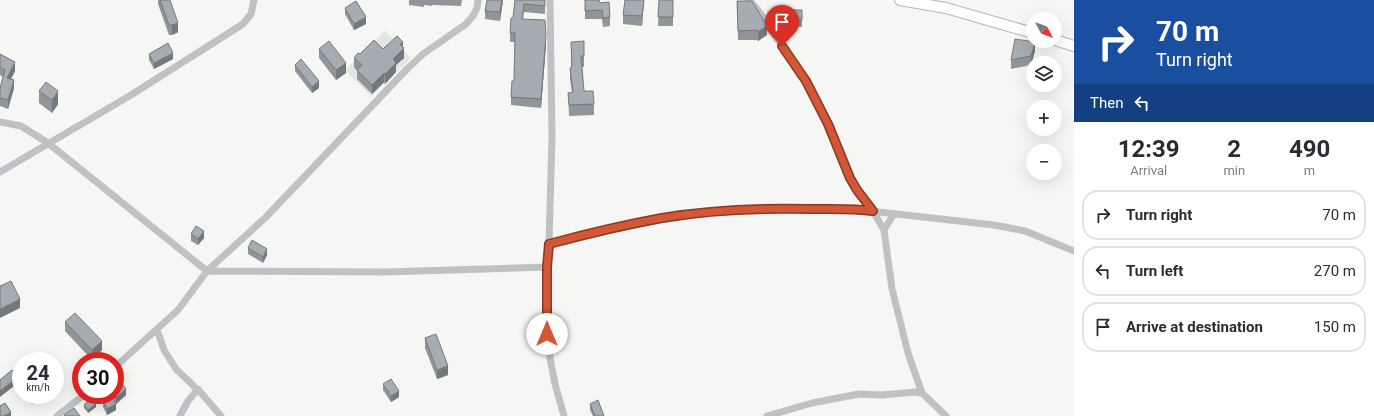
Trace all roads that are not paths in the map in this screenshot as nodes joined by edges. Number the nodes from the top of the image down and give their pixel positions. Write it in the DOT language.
graph roads {
  1 [pos="254,0"];
  2 [pos="478,0"];
  3 [pos="550,0"];
  4 [pos="749,0"];
  5 [pos="900,0"];
  6 [pos="1026,31"];
  7 [pos="1062,42"];
  8 [pos="1074,46"];
  9 [pos="0,122"];
  10 [pos="48,143"];
  11 [pos="0,172"];
  12 [pos="873,211"];
  13 [pos="894,214"];
  14 [pos="884,230"];
  15 [pos="549,244"];
  16 [pos="1074,251"];
  17 [pos="547,267"];
  18 [pos="207,271"];
  19 [pos="157,330"];
  20 [pos="124,359"];
  21 [pos="198,389"];
  22 [pos="922,393"];
  23 [pos="72,404"];
  24 [pos="57,416"];
  25 [pos="180,416"];
  26 [pos="222,416"];
  27 [pos="564,416"];
  28 [pos="767,416"];
  29 [pos="946,416"];
  1 -- 10 [label="street"];
  2 -- 18 [label="street"];
  3 -- 15 [label="street"];
  4 -- 12 [label="street"];
  5 -- 6 [label="main road"];
  7 -- 8 [label="main road"];
  9 -- 10 [label="street"];
  10 -- 11 [label="street"];
  10 -- 18 [label="street"];
  12 -- 13 [label="street"];
  12 -- 14 [label="street"];
  12 -- 15 [label="street"];
  13 -- 14 [label="street"];
  13 -- 16 [label="street"];
  14 -- 22 [label="street"];
  15 -- 17 [label="street"];
  17 -- 18 [label="street"];
  17 -- 27 [label="street"];
  18 -- 19 [label="street"];
  19 -- 20 [label="street"];
  19 -- 21 [label="street"];
  21 -- 25 [label="street"];
  21 -- 26 [label="street"];
  22 -- 28 [label="street"];
  22 -- 29 [label="street"];
  23 -- 24 [label="street"];
}
